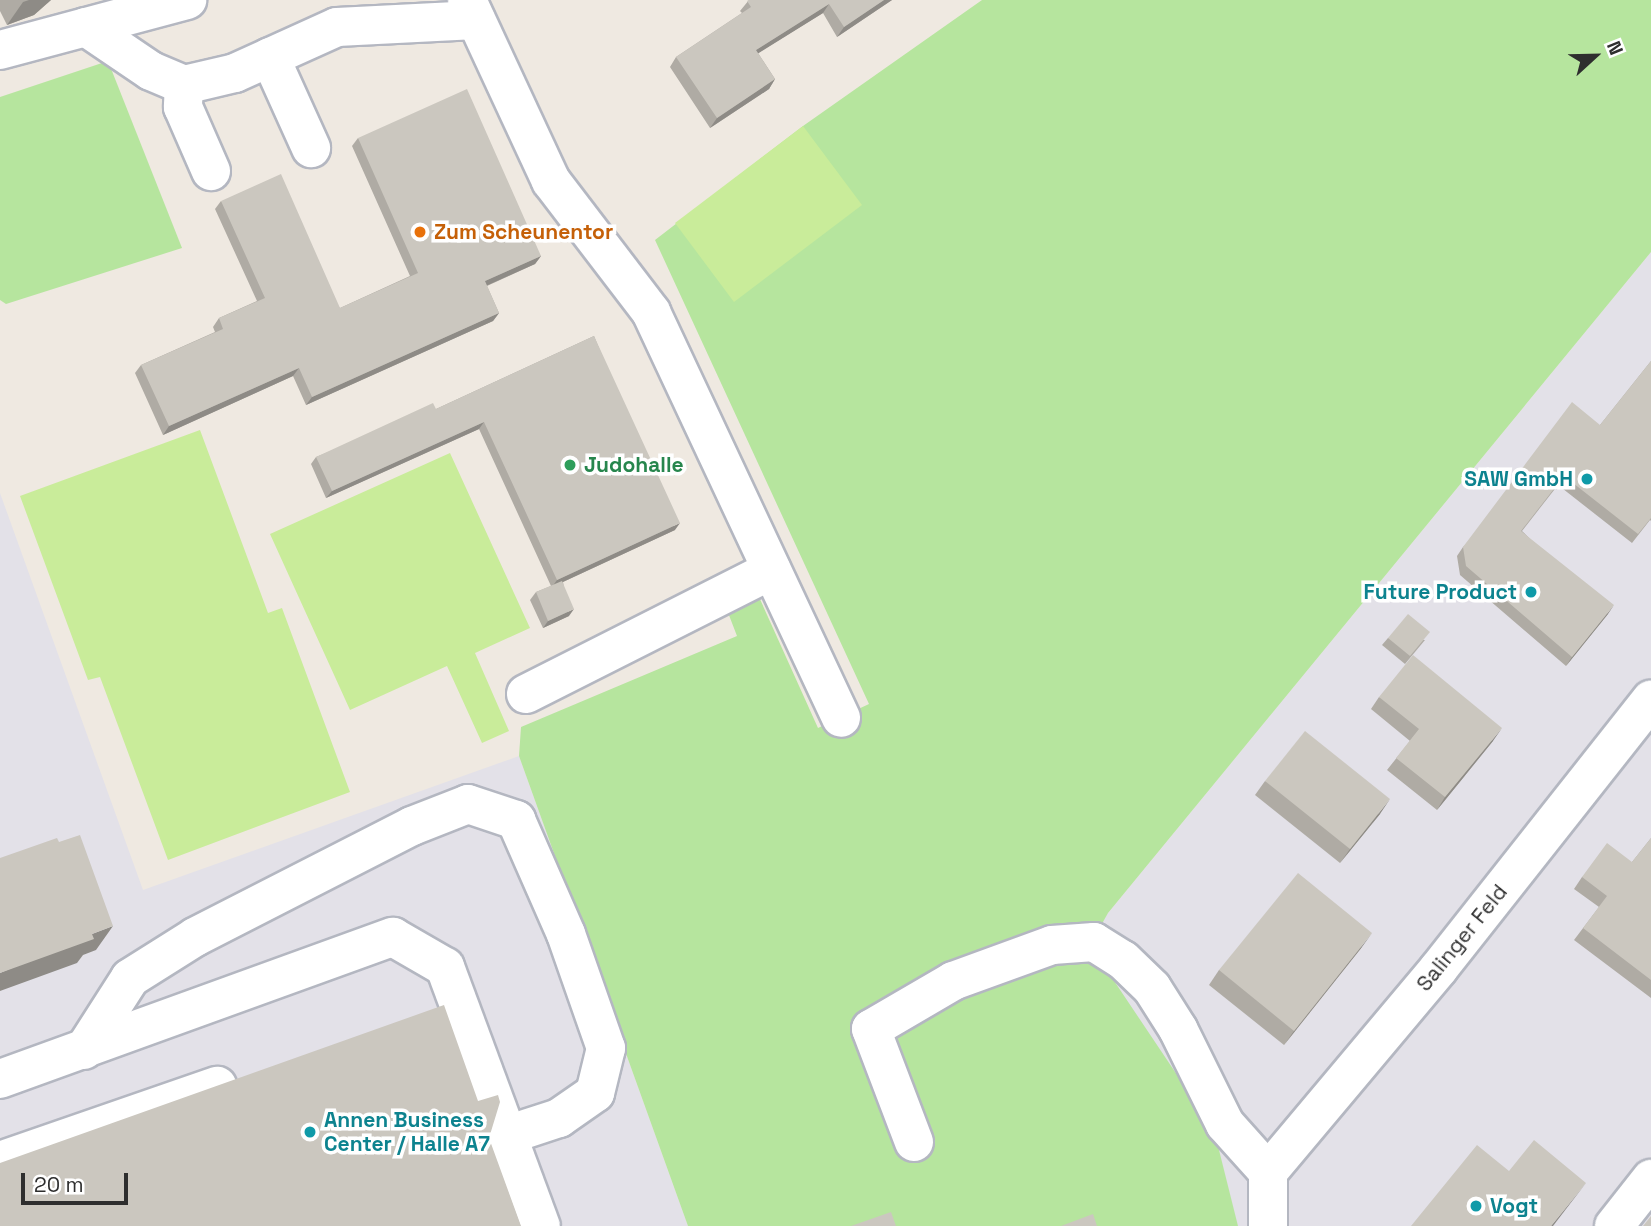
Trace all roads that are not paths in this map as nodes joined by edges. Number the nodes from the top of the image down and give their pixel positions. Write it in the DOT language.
graph roads {
  1 [pos="187,0"];
  2 [pos="471,10"];
  3 [pos="86,27"];
  4 [pos="0,50"];
  5 [pos="270,57"];
  6 [pos="184,85"];
  7 [pos="312,148"];
  8 [pos="211,171"];
  9 [pos="771,570"];
  10 [pos="526,694"];
  11 [pos="1651,700"];
  12 [pos="841,718"];
  13 [pos="84,1050"];
  14 [pos="0,1079"];
  15 [pos="217,1086"];
  16 [pos="526,1129"];
  17 [pos="914,1142"];
  18 [pos="0,1161"];
  19 [pos="1268,1172"];
  20 [pos="1651,1179"];
  21 [pos="541,1226"];
  22 [pos="1268,1226"];
  23 [pos="1614,1226"];
  1 -- 3 [label="street"];
  2 -- 5 [label="street"];
  2 -- 9 [label="street"];
  3 -- 4 [label="street"];
  3 -- 6 [label="street"];
  5 -- 6 [label="street"];
  5 -- 7 [label="street"];
  6 -- 8 [label="street"];
  9 -- 10 [label="street"];
  9 -- 12 [label="street"];
  11 -- 19 [label="street, Salinger Feld"];
  13 -- 14 [label="street"];
  13 -- 16 [label="street"];
  13 -- 21 [label="street"];
  15 -- 18 [label="street"];
  17 -- 19 [label="street"];
  19 -- 22 [label="street"];
  20 -- 23 [label="street"];
}
